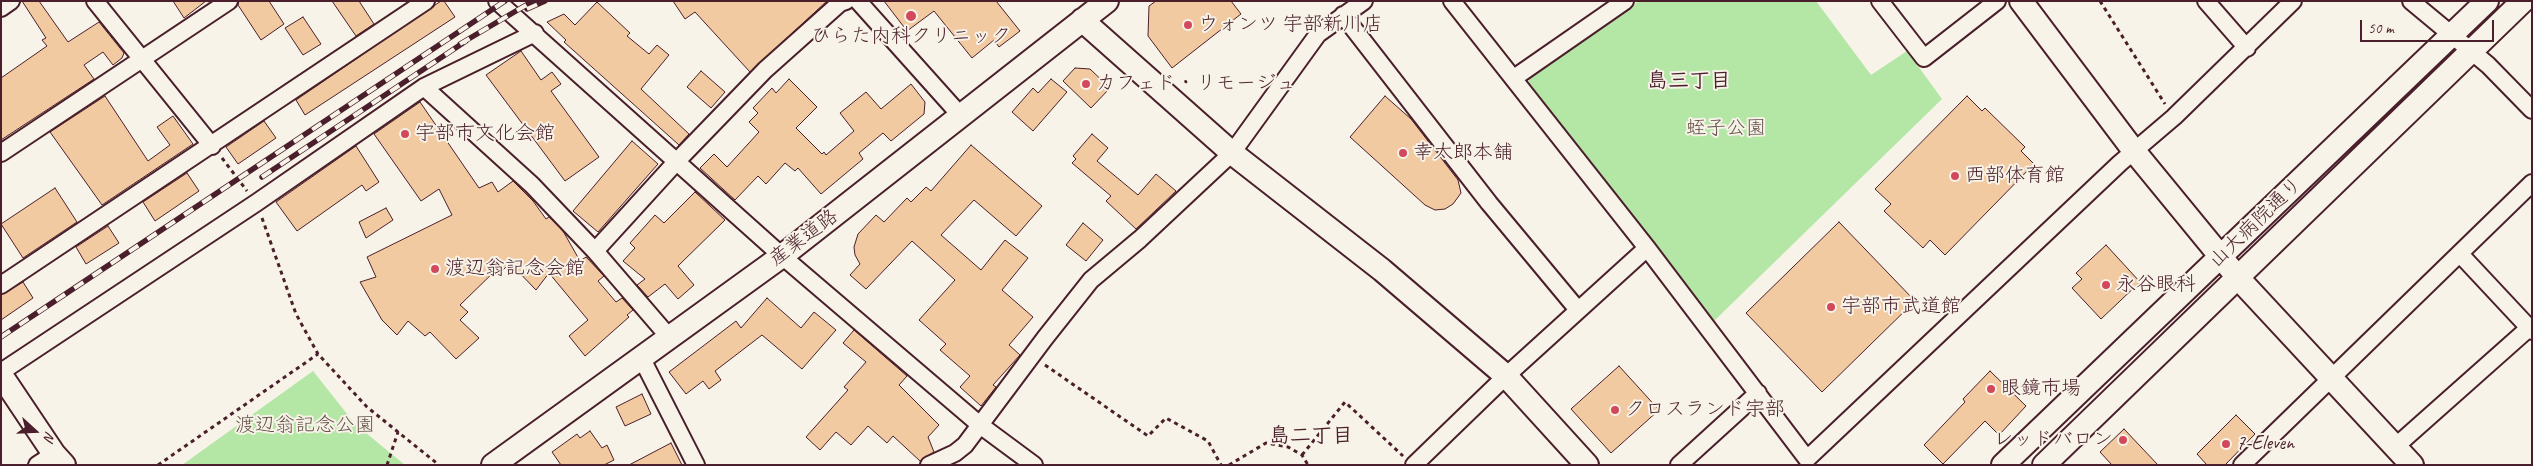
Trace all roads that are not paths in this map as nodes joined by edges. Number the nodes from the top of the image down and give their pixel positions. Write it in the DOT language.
graph roads {
  1 [pos="11,1"];
  2 [pos="95,1"];
  3 [pos="229,1"];
  4 [pos="426,1"];
  5 [pos="497,1"];
  6 [pos="846,1"];
  7 [pos="858,1"];
  8 [pos="1107,1"];
  9 [pos="1364,1"];
  10 [pos="1452,1"];
  11 [pos="1625,1"];
  12 [pos="1880,1"];
  13 [pos="1997,1"];
  14 [pos="2021,1"];
  15 [pos="2206,1"];
  16 [pos="2293,1"];
  17 [pos="2411,1"];
  18 [pos="2487,1"];
  19 [pos="2523,1"];
  20 [pos="1,8"];
  21 [pos="1343,15"];
  22 [pos="1082,20"];
  23 [pos="535,33"];
  24 [pos="2452,35"];
  25 [pos="2247,48"];
  26 [pos="2472,50"];
  27 [pos="142,59"];
  28 [pos="1514,78"];
  29 [pos="424,87"];
  30 [pos="2532,110"];
  31 [pos="962,116"];
  32 [pos="212,146"];
  33 [pos="2134,151"];
  34 [pos="1,153"];
  35 [pos="1232,153"];
  36 [pos="677,161"];
  37 [pos="2532,183"];
  38 [pos="1647,248"];
  39 [pos="595,251"];
  40 [pos="2460,254"];
  41 [pos="782,256"];
  42 [pos="2221,257"];
  43 [pos="2238,278"];
  44 [pos="1,284"];
  45 [pos="1578,310"];
  46 [pos="2530,330"];
  47 [pos="669,337"];
  48 [pos="641,357"];
  49 [pos="1,374"];
  50 [pos="1506,376"];
  51 [pos="2332,377"];
  52 [pos="1758,393"];
  53 [pos="980,425"];
  54 [pos="2395,447"];
  55 [pos="54,462"];
  56 [pos="1410,462"];
  57 [pos="493,465"];
  58 [pos="696,465"];
  59 [pos="929,465"];
  60 [pos="1034,465"];
  61 [pos="1588,465"];
  62 [pos="1679,465"];
  63 [pos="2003,465"];
  64 [pos="2044,465"];
  65 [pos="2242,465"];
  66 [pos="2412,465"];
  1 -- 20 [label="street"];
  2 -- 27 [label="street"];
  3 -- 27 [label="street"];
  4 -- 32 [label="street"];
  5 -- 23 [label="street"];
  6 -- 36 [label="street"];
  7 -- 31 [label="street"];
  8 -- 22 [label="street, 産業道路"];
  9 -- 21 [label="street"];
  10 -- 28 [label="street"];
  11 -- 28 [label="street"];
  12 -- 13 [label="street"];
  14 -- 33 [label="street"];
  15 -- 25 [label="street"];
  16 -- 25 [label="street"];
  17 -- 24 [label="street"];
  18 -- 24 [label="street, 山大病院通り"];
  19 -- 26 [label="street, 山大病院通り"];
  21 -- 35 [label="street"];
  21 -- 45 [label="street"];
  22 -- 31 [label="street, 産業道路"];
  22 -- 35 [label="street"];
  23 -- 29 [label="street"];
  23 -- 36 [label="street"];
  24 -- 26 [label="street"];
  24 -- 42 [label="street, 山大病院通り"];
  25 -- 33 [label="street"];
  26 -- 30 [label="street"];
  26 -- 43 [label="street, 山大病院通り"];
  27 -- 32 [label="street"];
  27 -- 34 [label="street"];
  28 -- 38 [label="street"];
  29 -- 39 [label="street"];
  29 -- 49 [label="street"];
  31 -- 41 [label="street, 産業道路"];
  32 -- 44 [label="street"];
  33 -- 42 [label="street"];
  33 -- 52 [label="street"];
  35 -- 50 [label="street"];
  35 -- 53 [label="street"];
  36 -- 39 [label="street"];
  36 -- 41 [label="street"];
  37 -- 40 [label="street"];
  38 -- 45 [label="street"];
  38 -- 52 [label="street"];
  39 -- 47 [label="street"];
  40 -- 46 [label="street"];
  40 -- 51 [label="street"];
  41 -- 47 [label="street, 産業道路"];
  41 -- 53 [label="street"];
  42 -- 43 [label="street"];
  42 -- 63 [label="street, 山大病院通り"];
  43 -- 51 [label="street"];
  43 -- 64 [label="street, 山大病院通り"];
  45 -- 50 [label="street"];
  46 -- 54 [label="street"];
  47 -- 48 [label="street, 産業道路"];
  48 -- 57 [label="street, 産業道路"];
  48 -- 58 [label="street"];
  49 -- 55 [label="street"];
  50 -- 56 [label="street"];
  50 -- 61 [label="street"];
  51 -- 54 [label="street"];
  51 -- 65 [label="street"];
  52 -- 62 [label="street"];
  53 -- 59 [label="street"];
  53 -- 60 [label="street"];
  54 -- 66 [label="street"];
}
